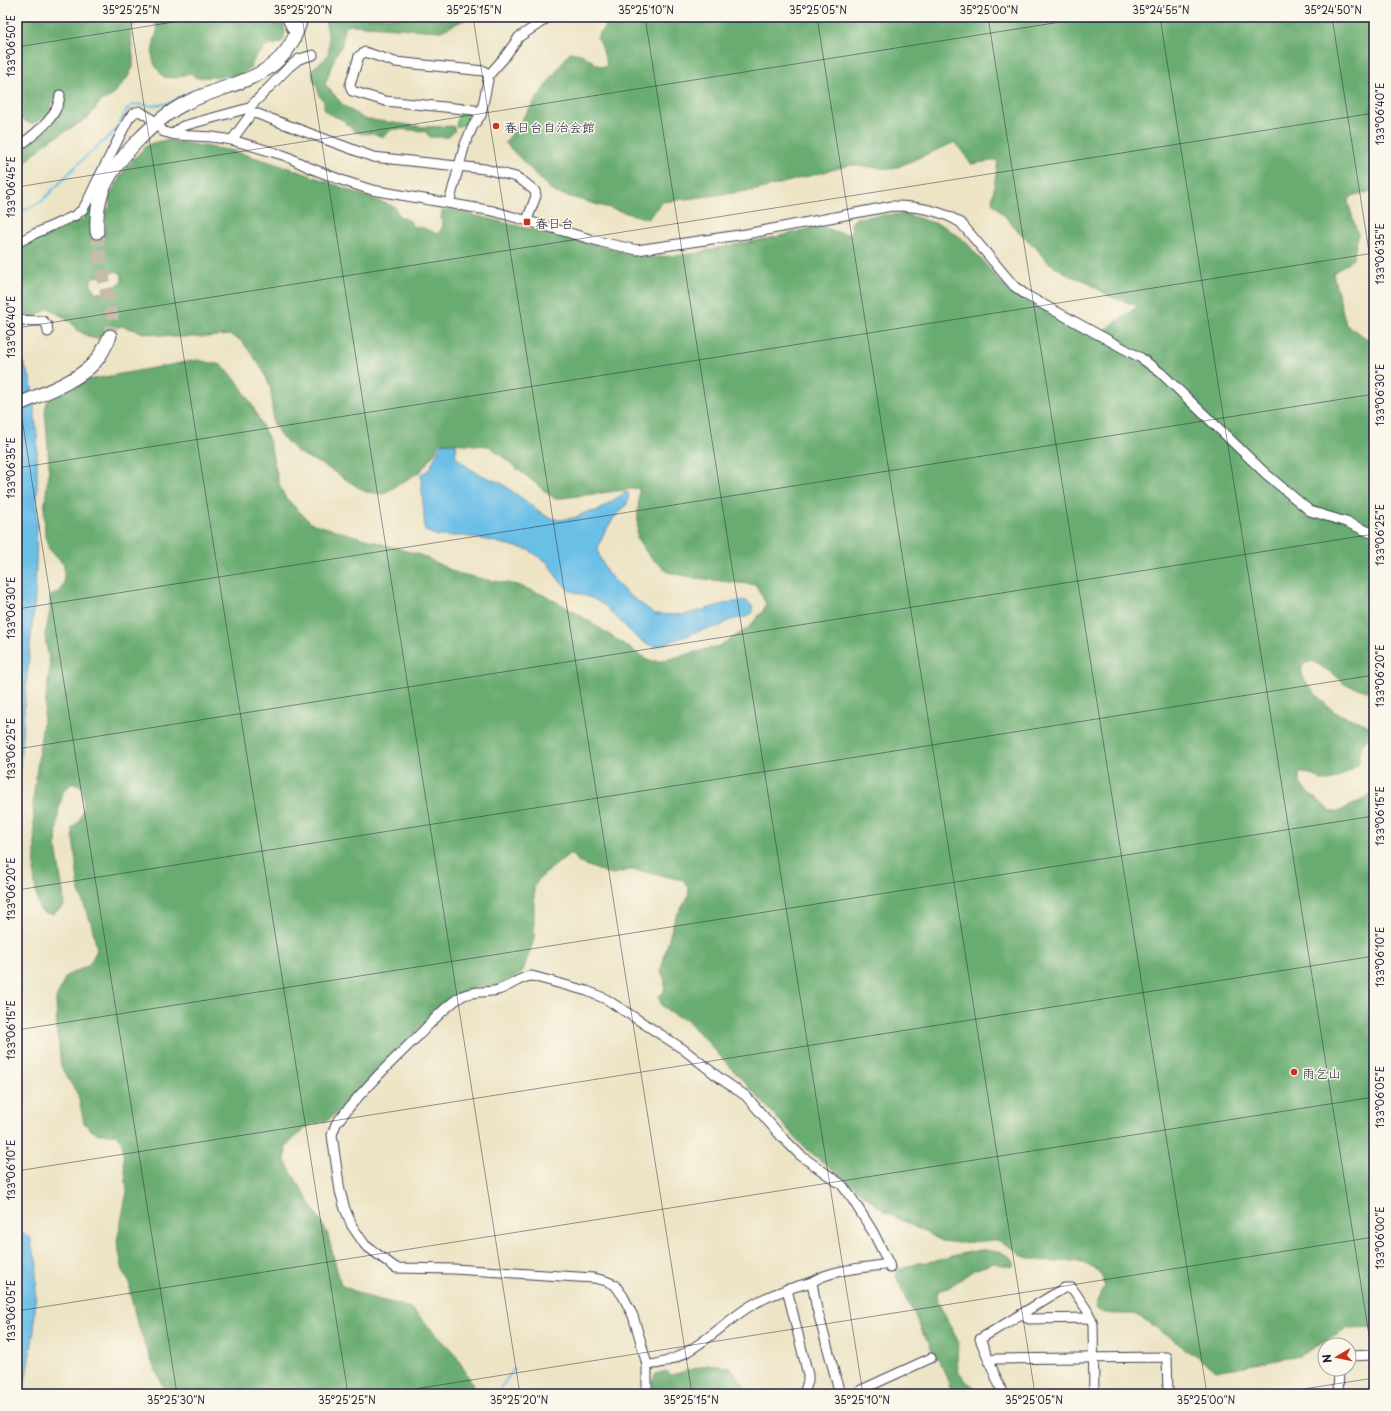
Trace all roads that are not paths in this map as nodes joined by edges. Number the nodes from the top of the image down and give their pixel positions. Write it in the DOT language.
graph roads {
  1 [pos="286,17"];
  2 [pos="301,17"];
  3 [pos="549,17"];
  4 [pos="295,35"];
  5 [pos="313,55"];
  6 [pos="489,75"];
  7 [pos="60,96"];
  8 [pos="251,111"];
  9 [pos="481,115"];
  10 [pos="155,124"];
  11 [pos="172,134"];
  12 [pos="232,140"];
  13 [pos="17,148"];
  14 [pos="459,165"];
  15 [pos="449,202"];
  16 [pos="527,220"];
  17 [pos="97,232"];
  18 [pos="17,243"];
  19 [pos="17,320"];
  20 [pos="48,332"];
  21 [pos="110,336"];
  22 [pos="17,405"];
  23 [pos="1374,534"];
  24 [pos="812,1282"];
  25 [pos="787,1289"];
  26 [pos="1023,1314"];
  27 [pos="1092,1318"];
  28 [pos="1374,1355"];
  29 [pos="1357,1356"];
  30 [pos="931,1358"];
  31 [pos="1094,1358"];
  32 [pos="989,1361"];
  33 [pos="647,1365"];
  34 [pos="1339,1377"];
  35 [pos="647,1394"];
  36 [pos="804,1394"];
  37 [pos="840,1394"];
  38 [pos="852,1394"];
  39 [pos="856,1394"];
  40 [pos="1003,1394"];
  41 [pos="1094,1394"];
  42 [pos="1168,1394"];
  43 [pos="1338,1394"];
  1 -- 4 [label="street"];
  2 -- 4 [label="street"];
  3 -- 6 [label="street"];
  4 -- 10 [label="street"];
  5 -- 8 [label="street"];
  6 -- 9 [label="street"];
  6 -- 9 [label="street"];
  7 -- 13 [label="street"];
  8 -- 11 [label="street"];
  8 -- 12 [label="street"];
  8 -- 14 [label="street"];
  9 -- 14 [label="street"];
  10 -- 11 [label="street"];
  10 -- 17 [label="street"];
  10 -- 18 [label="street"];
  11 -- 12 [label="street"];
  12 -- 15 [label="street"];
  14 -- 15 [label="street"];
  14 -- 16 [label="street"];
  15 -- 16 [label="street"];
  16 -- 23 [label="street"];
  19 -- 20 [label="street"];
  21 -- 22 [label="street"];
  24 -- 25 [label="street"];
  24 -- 33 [label="street"];
  24 -- 37 [label="street"];
  25 -- 33 [label="street"];
  25 -- 36 [label="street"];
  26 -- 27 [label="street"];
  26 -- 27 [label="street"];
  26 -- 32 [label="street"];
  27 -- 31 [label="street"];
  28 -- 29 [label="street"];
  30 -- 39 [label="street"];
  31 -- 32 [label="street"];
  31 -- 41 [label="street"];
  31 -- 42 [label="street"];
  32 -- 40 [label="street"];
  33 -- 35 [label="street"];
  34 -- 43 [label="street"];
  37 -- 38 [label="street"];
}
